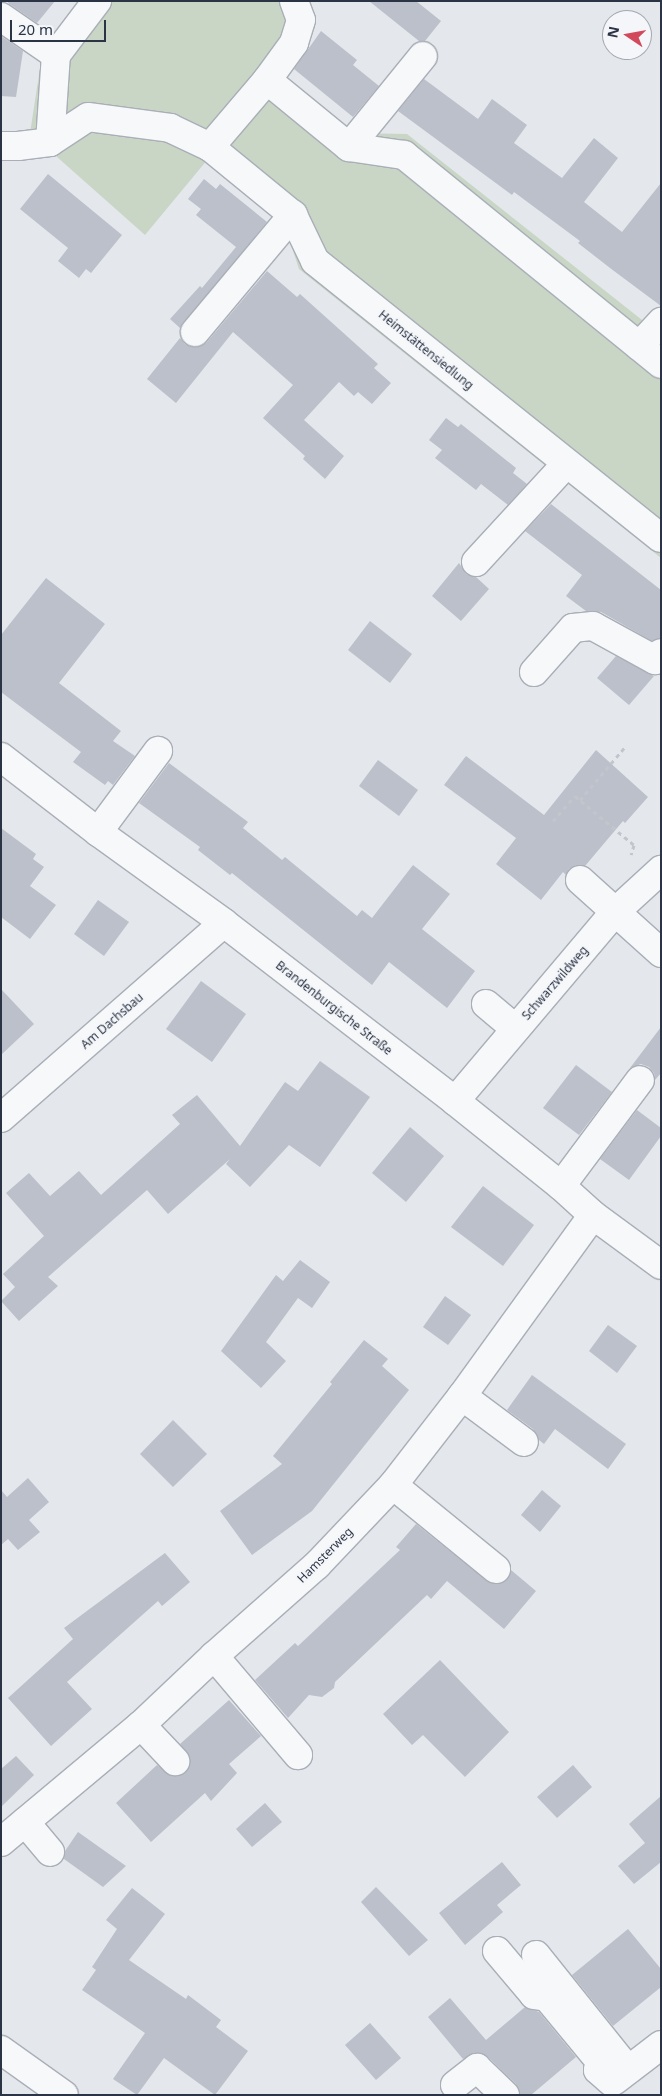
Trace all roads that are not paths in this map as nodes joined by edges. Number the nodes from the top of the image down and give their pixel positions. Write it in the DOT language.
graph roads {
  1 [pos="97,1"];
  2 [pos="303,8"];
  3 [pos="1,17"];
  4 [pos="56,55"];
  5 [pos="423,56"];
  6 [pos="267,80"];
  7 [pos="50,142"];
  8 [pos="1,146"];
  9 [pos="210,147"];
  10 [pos="349,147"];
  11 [pos="293,215"];
  12 [pos="661,322"];
  13 [pos="195,332"];
  14 [pos="639,346"];
  15 [pos="661,364"];
  16 [pos="567,463"];
  17 [pos="661,538"];
  18 [pos="476,562"];
  19 [pos="661,653"];
  20 [pos="534,672"];
  21 [pos="158,751"];
  22 [pos="1,757"];
  23 [pos="98,832"];
  24 [pos="661,870"];
  25 [pos="580,880"];
  26 [pos="614,913"];
  27 [pos="224,923"];
  28 [pos="661,953"];
  29 [pos="486,1004"];
  30 [pos="515,1028"];
  31 [pos="640,1080"];
  32 [pos="455,1101"];
  33 [pos="1,1118"];
  34 [pos="561,1186"];
  35 [pos="593,1215"];
  36 [pos="661,1265"];
  37 [pos="462,1396"];
  38 [pos="524,1442"];
  39 [pos="393,1485"];
  40 [pos="496,1569"];
  41 [pos="214,1656"];
  42 [pos="141,1725"];
  43 [pos="298,1756"];
  44 [pos="175,1761"];
  45 [pos="26,1822"];
  46 [pos="1,1842"];
  47 [pos="50,1852"];
  48 [pos="497,1951"];
  49 [pos="536,1956"];
  50 [pos="661,2046"];
  51 [pos="1,2050"];
  52 [pos="612,2083"];
  53 [pos="455,2085"];
  54 [pos="64,2095"];
  55 [pos="504,2095"];
  1 -- 4 [label="street"];
  2 -- 6 [label="street"];
  3 -- 4 [label="street"];
  4 -- 7 [label="street"];
  5 -- 10 [label="street"];
  6 -- 9 [label="street"];
  6 -- 10 [label="street"];
  7 -- 8 [label="street, Heimstättensiedlung"];
  7 -- 9 [label="street, Heimstättensiedlung"];
  9 -- 11 [label="street, Heimstättensiedlung"];
  10 -- 14 [label="street"];
  11 -- 13 [label="street"];
  11 -- 16 [label="street, Heimstättensiedlung"];
  12 -- 14 [label="street"];
  14 -- 15 [label="street"];
  16 -- 17 [label="street, Heimstättensiedlung"];
  16 -- 18 [label="street"];
  19 -- 20 [label="street"];
  21 -- 23 [label="street"];
  22 -- 23 [label="street, Brandenburgische Straße"];
  23 -- 27 [label="street, Brandenburgische Straße"];
  24 -- 26 [label="street, Schwarzwildweg"];
  25 -- 26 [label="street"];
  26 -- 28 [label="street"];
  26 -- 30 [label="street, Schwarzwildweg"];
  27 -- 32 [label="street, Brandenburgische Straße"];
  27 -- 33 [label="street, Am Dachsbau"];
  29 -- 30 [label="street"];
  30 -- 32 [label="street, Schwarzwildweg"];
  31 -- 34 [label="street"];
  32 -- 34 [label="street, Brandenburgische Straße"];
  34 -- 35 [label="street, Brandenburgische Straße"];
  35 -- 36 [label="street, Brandenburgische Straße"];
  35 -- 37 [label="street, Hamsterweg"];
  37 -- 38 [label="street"];
  37 -- 39 [label="street, Hamsterweg"];
  39 -- 40 [label="street"];
  39 -- 41 [label="street, Hamsterweg"];
  41 -- 42 [label="street, Hamsterweg"];
  41 -- 43 [label="street"];
  42 -- 44 [label="street"];
  42 -- 45 [label="street, Hamsterweg"];
  45 -- 46 [label="street, Hamsterweg"];
  45 -- 47 [label="street"];
  48 -- 52 [label="street"];
  49 -- 52 [label="street"];
  50 -- 52 [label="street"];
  51 -- 54 [label="street"];
  53 -- 55 [label="street"];
}
